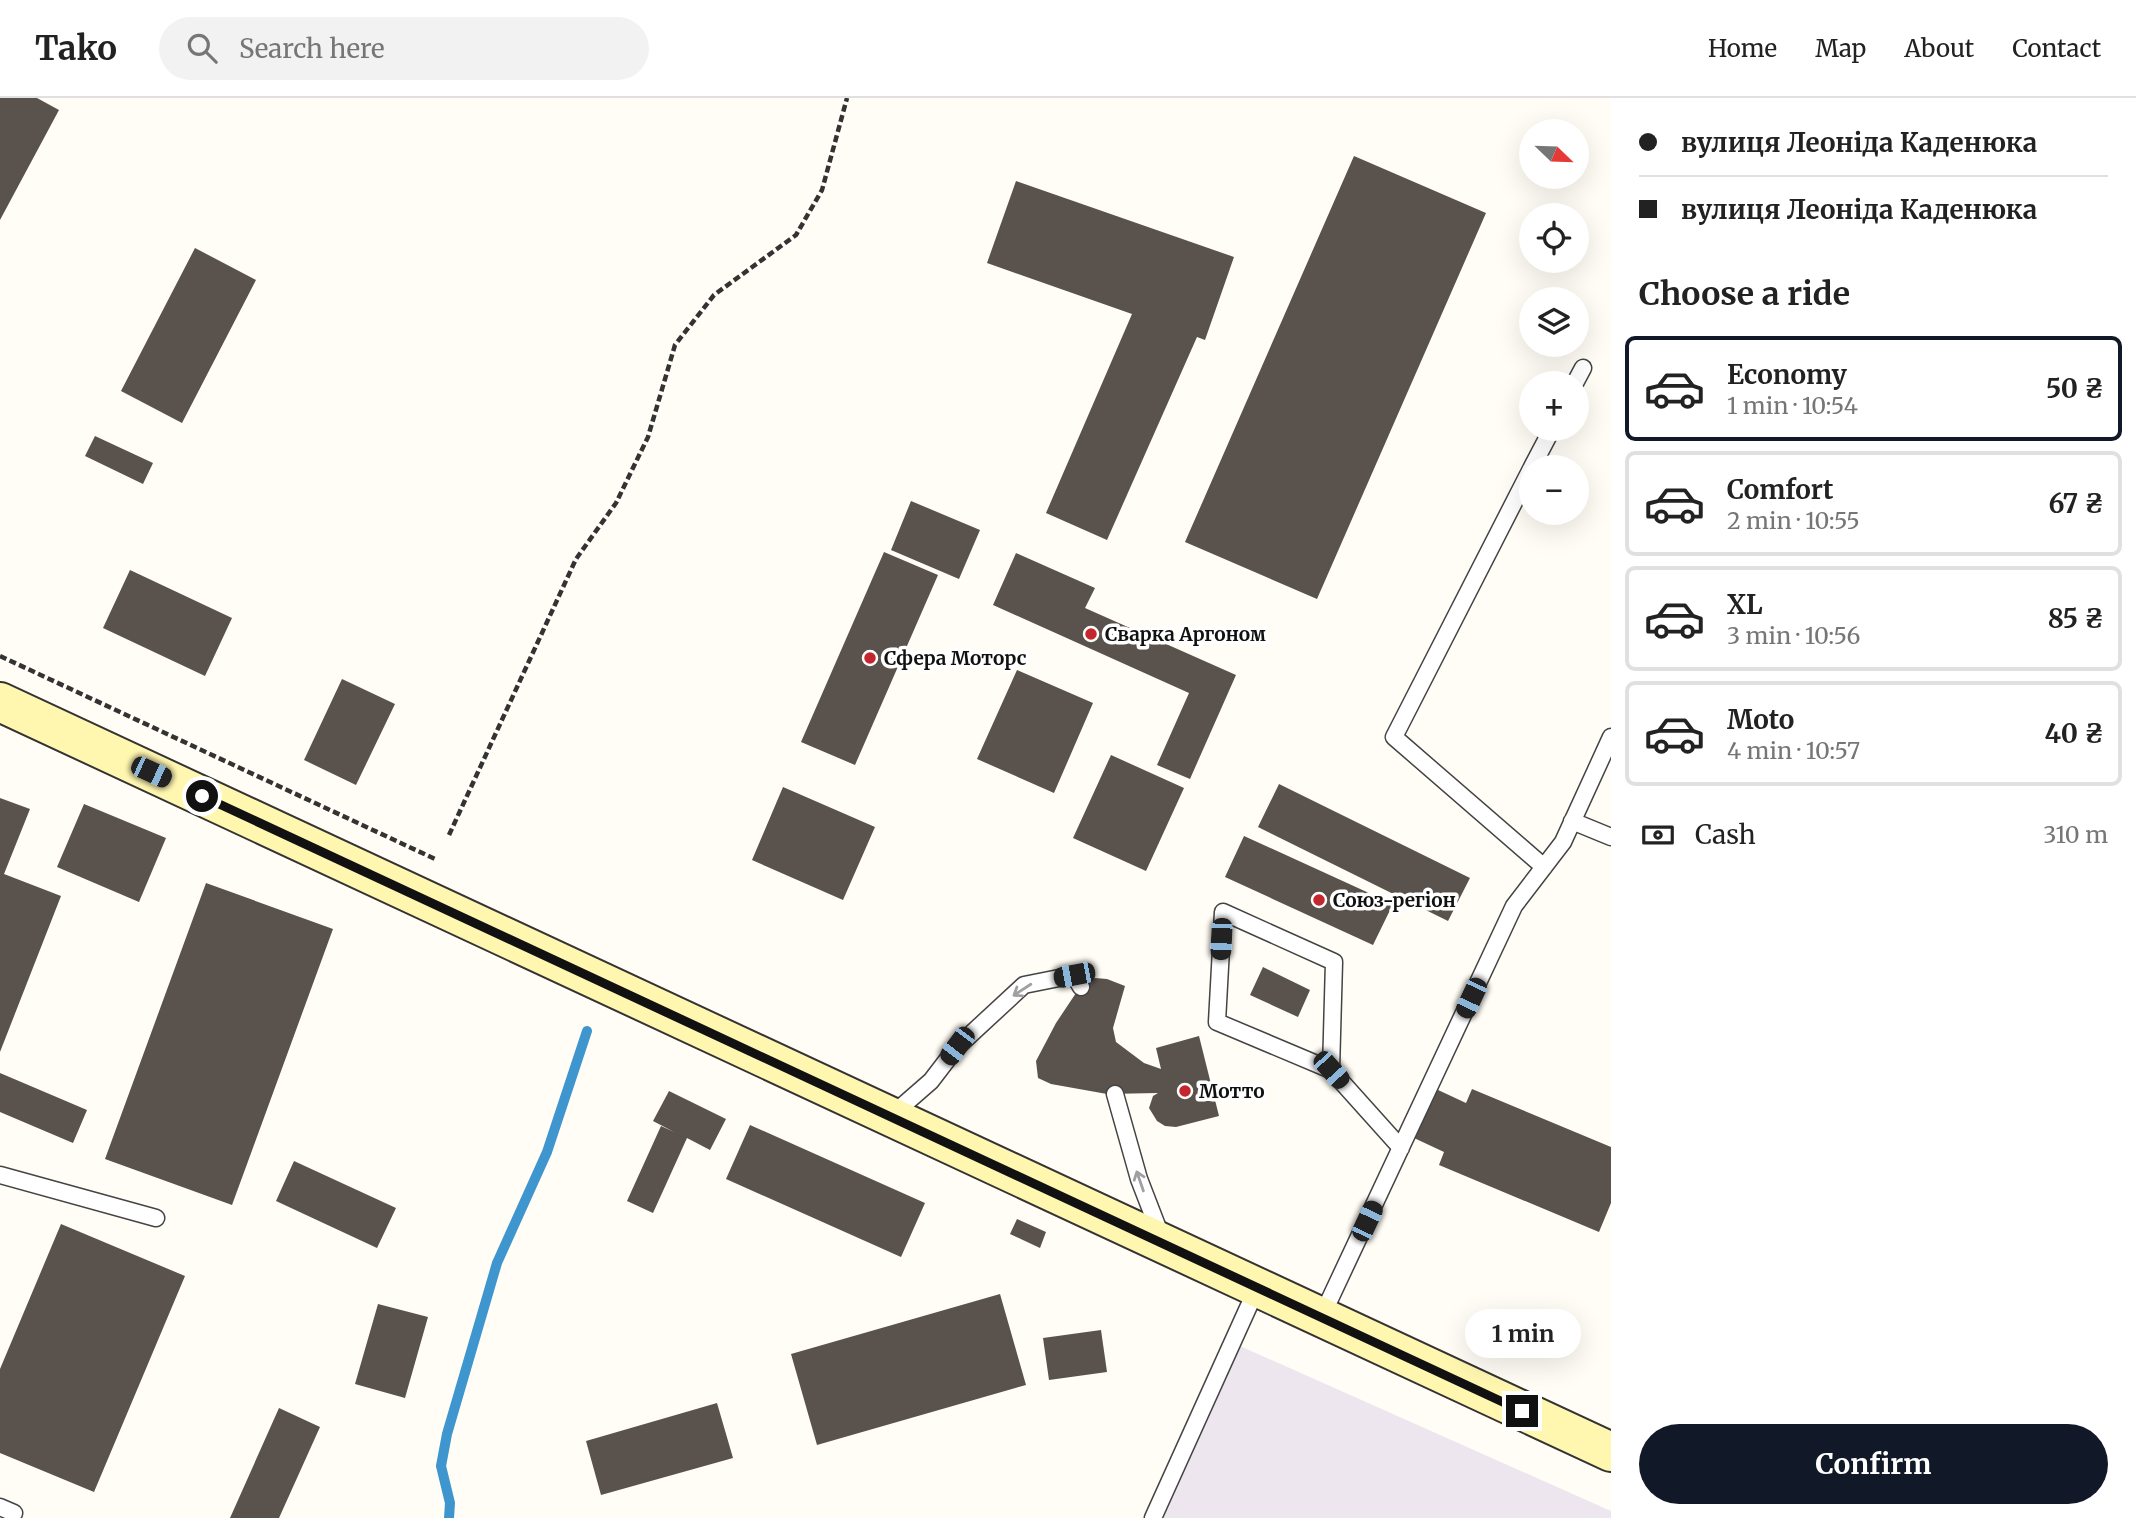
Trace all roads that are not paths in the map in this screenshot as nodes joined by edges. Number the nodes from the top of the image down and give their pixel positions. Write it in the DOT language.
graph roads {
  1 [pos="1583,368"];
  2 [pos="1581,371"];
  3 [pos="1519,493"];
  4 [pos="0,702"];
  5 [pos="1611,737"];
  6 [pos="1572,821"];
  7 [pos="1611,837"];
  8 [pos="1544,867"];
  9 [pos="1081,987"];
  10 [pos="1331,1070"];
  11 [pos="1115,1094"];
  12 [pos="890,1117"];
  13 [pos="1401,1148"];
  14 [pos="0,1175"];
  15 [pos="156,1218"];
  16 [pos="1164,1245"];
  17 [pos="1257,1288"];
  18 [pos="1321,1318"];
  19 [pos="1611,1452"];
  20 [pos="1153,1518"];
  1 -- 2 [label="lane"];
  3 -- 8 [label="lane"];
  4 -- 12 [label="street"];
  5 -- 6 [label="lane"];
  6 -- 7 [label="lane"];
  6 -- 8 [label="lane"];
  8 -- 13 [label="lane"];
  9 -- 12 [label="lane, one-way"];
  10 -- 10 [label="lane"];
  10 -- 13 [label="lane"];
  16 -- 11 [label="lane, one-way"];
  12 -- 16 [label="street"];
  13 -- 18 [label="lane"];
  14 -- 15 [label="lane"];
  16 -- 17 [label="street"];
  17 -- 18 [label="street"];
  17 -- 20 [label="lane"];
  18 -- 19 [label="street"];
}
